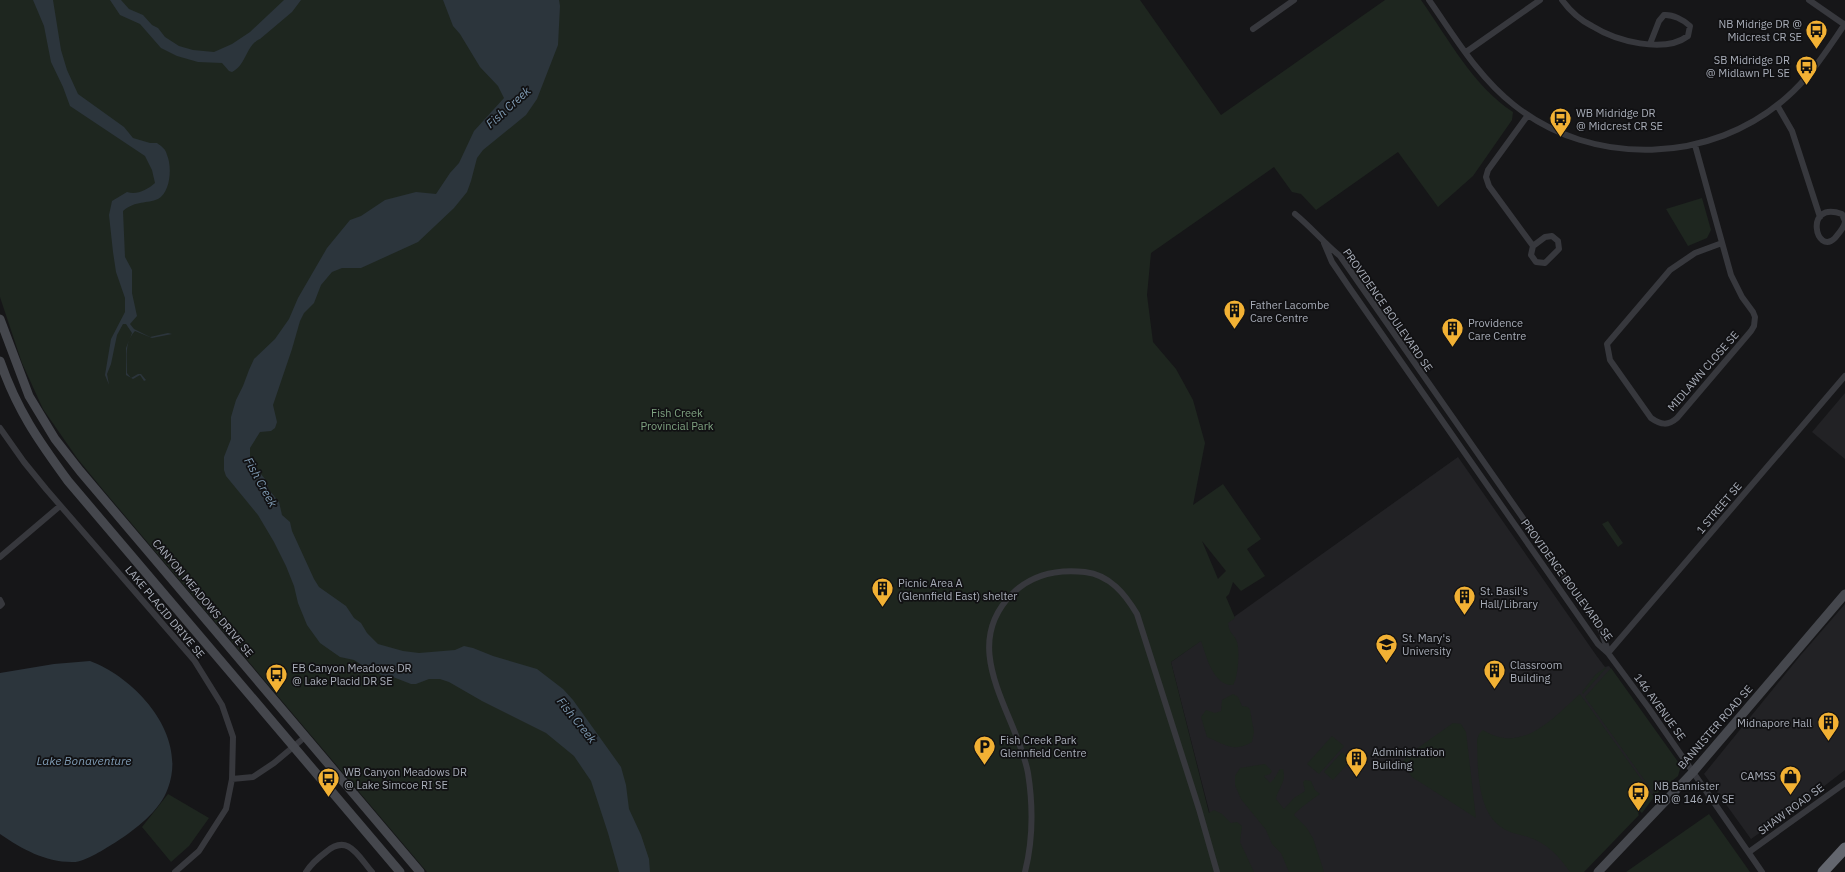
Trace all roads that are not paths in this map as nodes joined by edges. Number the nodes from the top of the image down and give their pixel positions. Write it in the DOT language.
graph roads {
  1 [pos="1294,0"];
  2 [pos="1429,0"];
  3 [pos="1540,0"];
  4 [pos="1562,0"];
  5 [pos="1809,0"];
  6 [pos="1845,24"];
  7 [pos="1253,29"];
  8 [pos="1650,44"];
  9 [pos="1466,52"];
  10 [pos="1777,105"];
  11 [pos="1528,115"];
  12 [pos="1695,145"];
  13 [pos="1295,214"];
  14 [pos="1820,217"];
  15 [pos="1845,221"];
  16 [pos="1324,243"];
  17 [pos="1722,243"];
  18 [pos="1533,246"];
  19 [pos="0,319"];
  20 [pos="0,361"];
  21 [pos="1845,376"];
  22 [pos="0,428"];
  23 [pos="60,506"];
  24 [pos="0,557"];
  25 [pos="1845,594"];
  26 [pos="0,600"];
  27 [pos="0,606"];
  28 [pos="1608,653"];
  29 [pos="305,737"];
  30 [pos="294,747"];
  31 [pos="1694,772"];
  32 [pos="232,779"];
  33 [pos="1845,783"];
  34 [pos="1845,848"];
  35 [pos="1749,852"];
  36 [pos="175,872"];
  37 [pos="306,872"];
  38 [pos="372,872"];
  39 [pos="400,872"];
  40 [pos="420,872"];
  41 [pos="1025,872"];
  42 [pos="1217,872"];
  43 [pos="1598,872"];
  44 [pos="1762,872"];
  45 [pos="1823,872"];
  1 -- 7 [label="street"];
  2 -- 9 [label="street"];
  3 -- 9 [label="street"];
  4 -- 8 [label="street"];
  5 -- 6 [label="street"];
  6 -- 10 [label="street"];
  8 -- 8 [label="street"];
  9 -- 11 [label="street"];
  10 -- 12 [label="street"];
  10 -- 14 [label="street"];
  11 -- 12 [label="street"];
  11 -- 18 [label="street"];
  12 -- 17 [label="street, MIDLAWN CLOSE SE"];
  13 -- 16 [label="street, PROVIDENCE BOULEVARD SE"];
  14 -- 15 [label="street"];
  14 -- 15 [label="street"];
  16 -- 28 [label="street, PROVIDENCE BOULEVARD SE"];
  16 -- 28 [label="street, PROVIDENCE BOULEVARD SE"];
  17 -- 17 [label="street, MIDLAWN CLOSE SE"];
  18 -- 18 [label="street"];
  19 -- 29 [label="main road, CANYON MEADOWS DRIVE SE"];
  20 -- 30 [label="main road"];
  21 -- 28 [label="street, 1 STREET SE"];
  22 -- 23 [label="street, LAKE PLACID DRIVE SE"];
  23 -- 24 [label="street"];
  23 -- 32 [label="street, LAKE PLACID DRIVE SE"];
  25 -- 31 [label="main road, BANNISTER ROAD SE"];
  26 -- 27 [label="street"];
  28 -- 31 [label="street, 146 AVENUE SE"];
  29 -- 30 [label="street"];
  29 -- 40 [label="main road, CANYON MEADOWS DRIVE SE"];
  30 -- 32 [label="street"];
  30 -- 39 [label="main road"];
  31 -- 35 [label="street, 146 AVENUE SE"];
  31 -- 43 [label="main road, BANNISTER ROAD SE"];
  32 -- 36 [label="street, LAKE PLACID DRIVE SE"];
  33 -- 35 [label="street, SHAW ROAD SE"];
  34 -- 45 [label="highway"];
  35 -- 44 [label="street, 146 AVENUE SE"];
  37 -- 38 [label="street"];
  41 -- 42 [label="street"];
}
